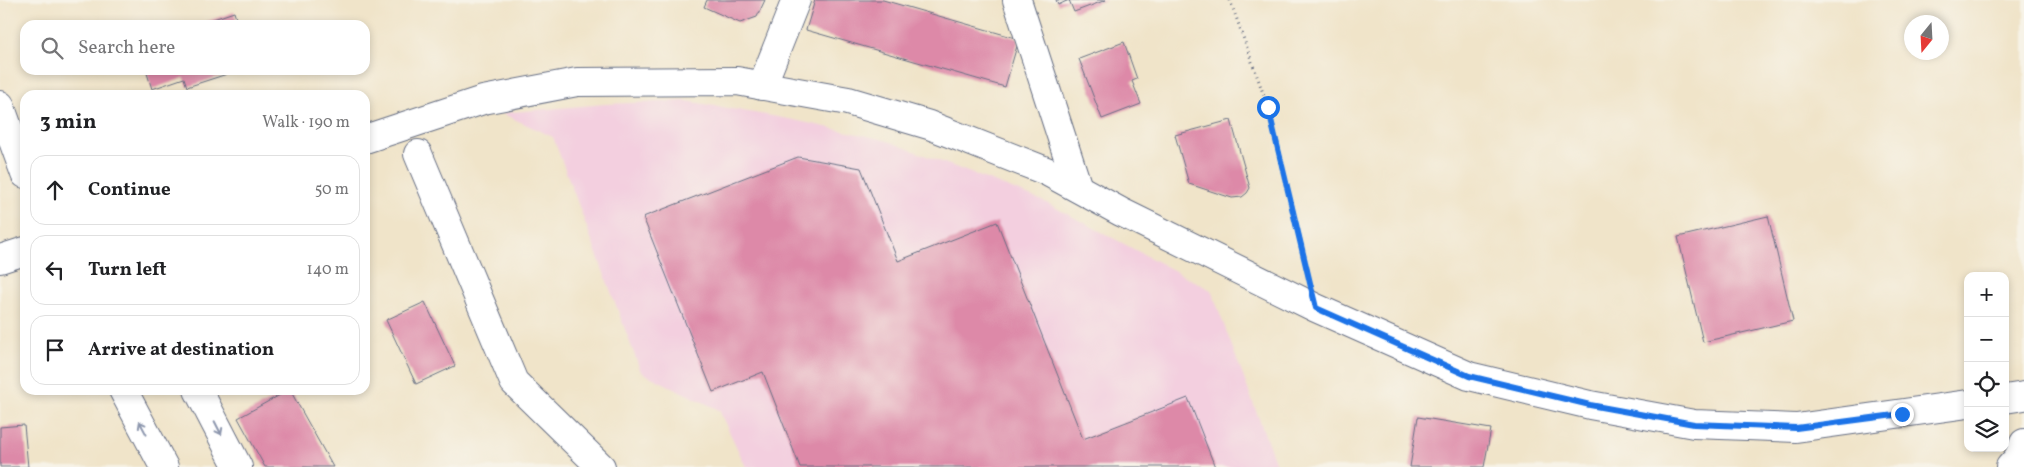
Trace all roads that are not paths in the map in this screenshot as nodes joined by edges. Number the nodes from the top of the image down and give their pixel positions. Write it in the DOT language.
graph roads {
  1 [pos="796,0"];
  2 [pos="1017,0"];
  3 [pos="762,86"];
  4 [pos="0,105"];
  5 [pos="370,137"];
  6 [pos="418,154"];
  7 [pos="20,160"];
  8 [pos="1078,188"];
  9 [pos="20,253"];
  10 [pos="0,259"];
  11 [pos="126,395"];
  12 [pos="201,395"];
  13 [pos="2024,396"];
  14 [pos="2009,398"];
  15 [pos="1964,405"];
  16 [pos="2024,443"];
  17 [pos="164,467"];
  18 [pos="238,467"];
  19 [pos="601,467"];
  20 [pos="2010,467"];
  1 -- 3 [label="street"];
  2 -- 8 [label="street"];
  3 -- 5 [label="street"];
  3 -- 8 [label="street"];
  4 -- 7 [label="street"];
  6 -- 19 [label="street"];
  8 -- 15 [label="street"];
  9 -- 10 [label="street"];
  17 -- 11 [label="street, one-way"];
  12 -- 18 [label="street, one-way"];
  13 -- 14 [label="street"];
  16 -- 20 [label="street"];
}
